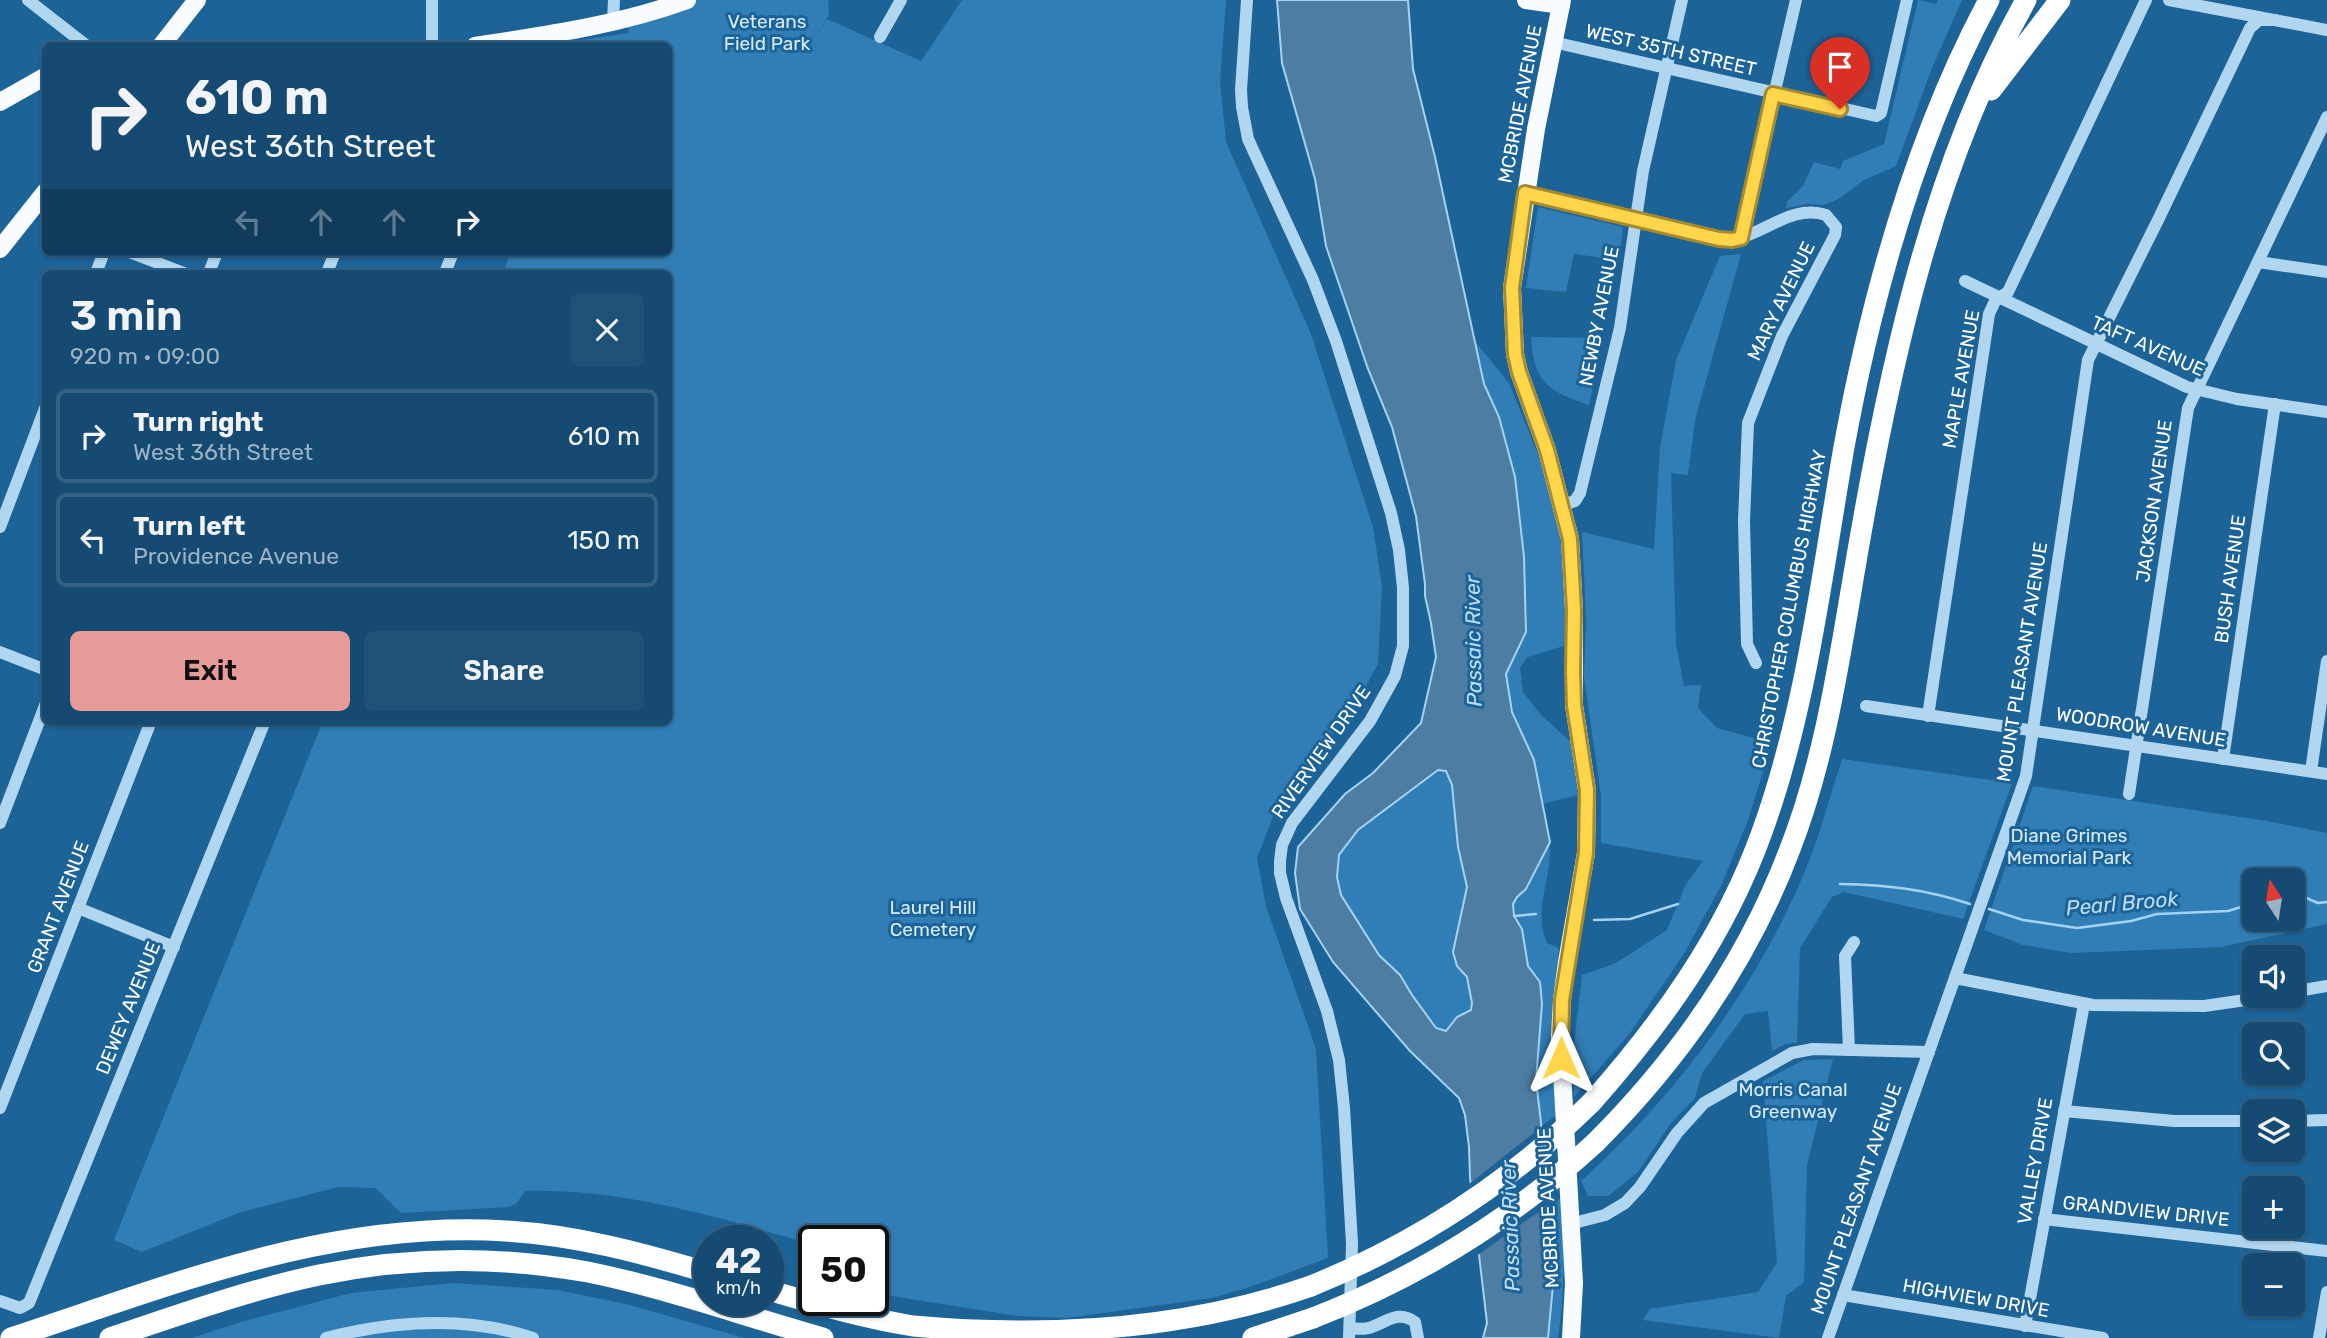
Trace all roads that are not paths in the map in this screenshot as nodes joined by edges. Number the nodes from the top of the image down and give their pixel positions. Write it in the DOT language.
graph roads {
  1 [pos="29,0"];
  2 [pos="432,0"];
  3 [pos="614,0"];
  4 [pos="687,0"];
  5 [pos="901,0"];
  6 [pos="1247,0"];
  7 [pos="1526,0"];
  8 [pos="1682,0"];
  9 [pos="1796,0"];
  10 [pos="1908,0"];
  11 [pos="1971,0"];
  12 [pos="1989,0"];
  13 [pos="2026,0"];
  14 [pos="2060,0"];
  15 [pos="2146,0"];
  16 [pos="2169,0"];
  17 [pos="194,1"];
  18 [pos="1561,3"];
  19 [pos="2275,20"];
  20 [pos="613,22"];
  21 [pos="2327,30"];
  22 [pos="880,37"];
  23 [pos="82,42"];
  24 [pos="163,42"];
  25 [pos="432,42"];
  26 [pos="498,42"];
  27 [pos="1553,42"];
  28 [pos="1955,68"];
  29 [pos="1666,69"];
  30 [pos="42,78"];
  31 [pos="1773,94"];
  32 [pos="0,102"];
  33 [pos="1971,116"];
  34 [pos="2327,117"];
  35 [pos="1525,193"];
  36 [pos="42,199"];
  37 [pos="1637,219"];
  38 [pos="1741,238"];
  39 [pos="0,249"];
  40 [pos="139,256"];
  41 [pos="2258,262"];
  42 [pos="176,270"];
  43 [pos="2327,272"];
  44 [pos="1965,281"];
  45 [pos="2000,298"];
  46 [pos="2095,345"];
  47 [pos="2197,390"];
  48 [pos="2275,404"];
  49 [pos="2327,412"];
  50 [pos="42,423"];
  51 [pos="1563,505"];
  52 [pos="0,527"];
  53 [pos="0,652"];
  54 [pos="2327,661"];
  55 [pos="1756,663"];
  56 [pos="42,668"];
  57 [pos="1866,706"];
  58 [pos="42,713"];
  59 [pos="1928,716"];
  60 [pos="149,725"];
  61 [pos="263,725"];
  62 [pos="2034,731"];
  63 [pos="2138,746"];
  64 [pos="2223,759"];
  65 [pos="2311,771"];
  66 [pos="2327,774"];
  67 [pos="2129,794"];
  68 [pos="0,823"];
  69 [pos="78,908"];
  70 [pos="1854,943"];
  71 [pos="174,947"];
  72 [pos="1955,978"];
  73 [pos="2327,986"];
  74 [pos="2305,990"];
  75 [pos="2242,1000"];
  76 [pos="2084,1004"];
  77 [pos="1849,1050"];
  78 [pos="1928,1052"];
  79 [pos="0,1108"];
  80 [pos="2064,1111"];
  81 [pos="2327,1120"];
  82 [pos="2242,1121"];
  83 [pos="2305,1121"];
  84 [pos="2044,1219"];
  85 [pos="1570,1224"];
  86 [pos="2327,1251"];
  87 [pos="693,1269"];
  88 [pos="2327,1292"];
  89 [pos="784,1295"];
  90 [pos="1843,1295"];
  91 [pos="0,1301"];
  92 [pos="2025,1326"];
  93 [pos="1349,1333"];
  94 [pos="11,1338"];
  95 [pos="110,1338"];
  96 [pos="326,1338"];
  97 [pos="533,1338"];
  98 [pos="823,1338"];
  99 [pos="1253,1338"];
  100 [pos="1418,1338"];
  101 [pos="1571,1338"];
  102 [pos="1828,1338"];
  103 [pos="2103,1338"];
  104 [pos="2319,1338"];
  1 -- 23 [label="street"];
  2 -- 25 [label="street"];
  3 -- 20 [label="street"];
  4 -- 20 [label="main road"];
  5 -- 22 [label="street"];
  6 -- 93 [label="street, RIVERVIEW DRIVE"];
  7 -- 18 [label="main road"];
  8 -- 29 [label="street, NEWBY AVENUE"];
  9 -- 31 [label="street"];
  10 -- 31 [label="street, WEST 35TH STREET"];
  11 -- 28 [label="highway"];
  12 -- 28 [label="highway, CHRISTOPHER COLUMBUS HIGHWAY"];
  13 -- 33 [label="highway"];
  14 -- 33 [label="highway"];
  15 -- 45 [label="street, MAPLE AVENUE"];
  16 -- 19 [label="street"];
  17 -- 24 [label="main road"];
  18 -- 27 [label="main road, MCBRIDE AVENUE"];
  19 -- 21 [label="street"];
  19 -- 46 [label="street, MOUNT PLEASANT AVENUE"];
  20 -- 26 [label="main road"];
  27 -- 29 [label="street, WEST 35TH STREET"];
  27 -- 35 [label="main road, MCBRIDE AVENUE"];
  28 -- 89 [label="highway, CHRISTOPHER COLUMBUS HIGHWAY, bridge"];
  29 -- 31 [label="street, WEST 35TH STREET"];
  29 -- 37 [label="street, NEWBY AVENUE"];
  30 -- 32 [label="main road"];
  31 -- 38 [label="street"];
  33 -- 99 [label="highway, bridge"];
  34 -- 41 [label="street, JACKSON AVENUE"];
  35 -- 37 [label="street"];
  35 -- 51 [label="main road, MCBRIDE AVENUE"];
  36 -- 39 [label="main road"];
  37 -- 38 [label="street"];
  37 -- 51 [label="street, NEWBY AVENUE"];
  38 -- 55 [label="street, MARY AVENUE"];
  40 -- 42 [label="street"];
  41 -- 43 [label="street"];
  41 -- 47 [label="street, JACKSON AVENUE"];
  44 -- 45 [label="street, TAFT AVENUE"];
  45 -- 46 [label="street, TAFT AVENUE"];
  45 -- 59 [label="street, MAPLE AVENUE"];
  46 -- 47 [label="street, TAFT AVENUE"];
  46 -- 62 [label="street, MOUNT PLEASANT AVENUE"];
  47 -- 48 [label="street, TAFT AVENUE"];
  47 -- 63 [label="street, JACKSON AVENUE"];
  48 -- 49 [label="street, TAFT AVENUE"];
  48 -- 64 [label="street, BUSH AVENUE"];
  50 -- 52 [label="street"];
  51 -- 85 [label="main road, MCBRIDE AVENUE"];
  53 -- 56 [label="street"];
  54 -- 65 [label="street"];
  57 -- 59 [label="street, WOODROW AVENUE"];
  58 -- 68 [label="street"];
  59 -- 62 [label="street, WOODROW AVENUE"];
  60 -- 69 [label="street, GRANT AVENUE"];
  61 -- 71 [label="street, DEWEY AVENUE"];
  62 -- 63 [label="street, WOODROW AVENUE"];
  62 -- 72 [label="street, MOUNT PLEASANT AVENUE"];
  63 -- 64 [label="street, WOODROW AVENUE"];
  63 -- 67 [label="street, JACKSON AVENUE"];
  64 -- 65 [label="street, WOODROW AVENUE"];
  65 -- 66 [label="street, WOODROW AVENUE"];
  69 -- 71 [label="street"];
  69 -- 79 [label="street, GRANT AVENUE"];
  70 -- 77 [label="street"];
  71 -- 91 [label="street, DEWEY AVENUE"];
  72 -- 76 [label="street"];
  72 -- 78 [label="street, MOUNT PLEASANT AVENUE"];
  73 -- 74 [label="street"];
  75 -- 76 [label="street"];
  76 -- 80 [label="street, VALLEY DRIVE"];
  77 -- 78 [label="street"];
  77 -- 85 [label="street"];
  78 -- 90 [label="street, MOUNT PLEASANT AVENUE"];
  80 -- 82 [label="street"];
  80 -- 84 [label="street, VALLEY DRIVE"];
  81 -- 83 [label="street"];
  84 -- 86 [label="street, GRANDVIEW DRIVE"];
  84 -- 92 [label="street, VALLEY DRIVE"];
  85 -- 101 [label="main road, MCBRIDE AVENUE"];
  87 -- 94 [label="highway"];
  88 -- 104 [label="street"];
  90 -- 92 [label="street, HIGHVIEW DRIVE"];
  90 -- 102 [label="street, MOUNT PLEASANT AVENUE"];
  92 -- 103 [label="street, HIGHVIEW DRIVE"];
  93 -- 100 [label="street"];
  95 -- 98 [label="highway"];
  96 -- 97 [label="street"];
}
